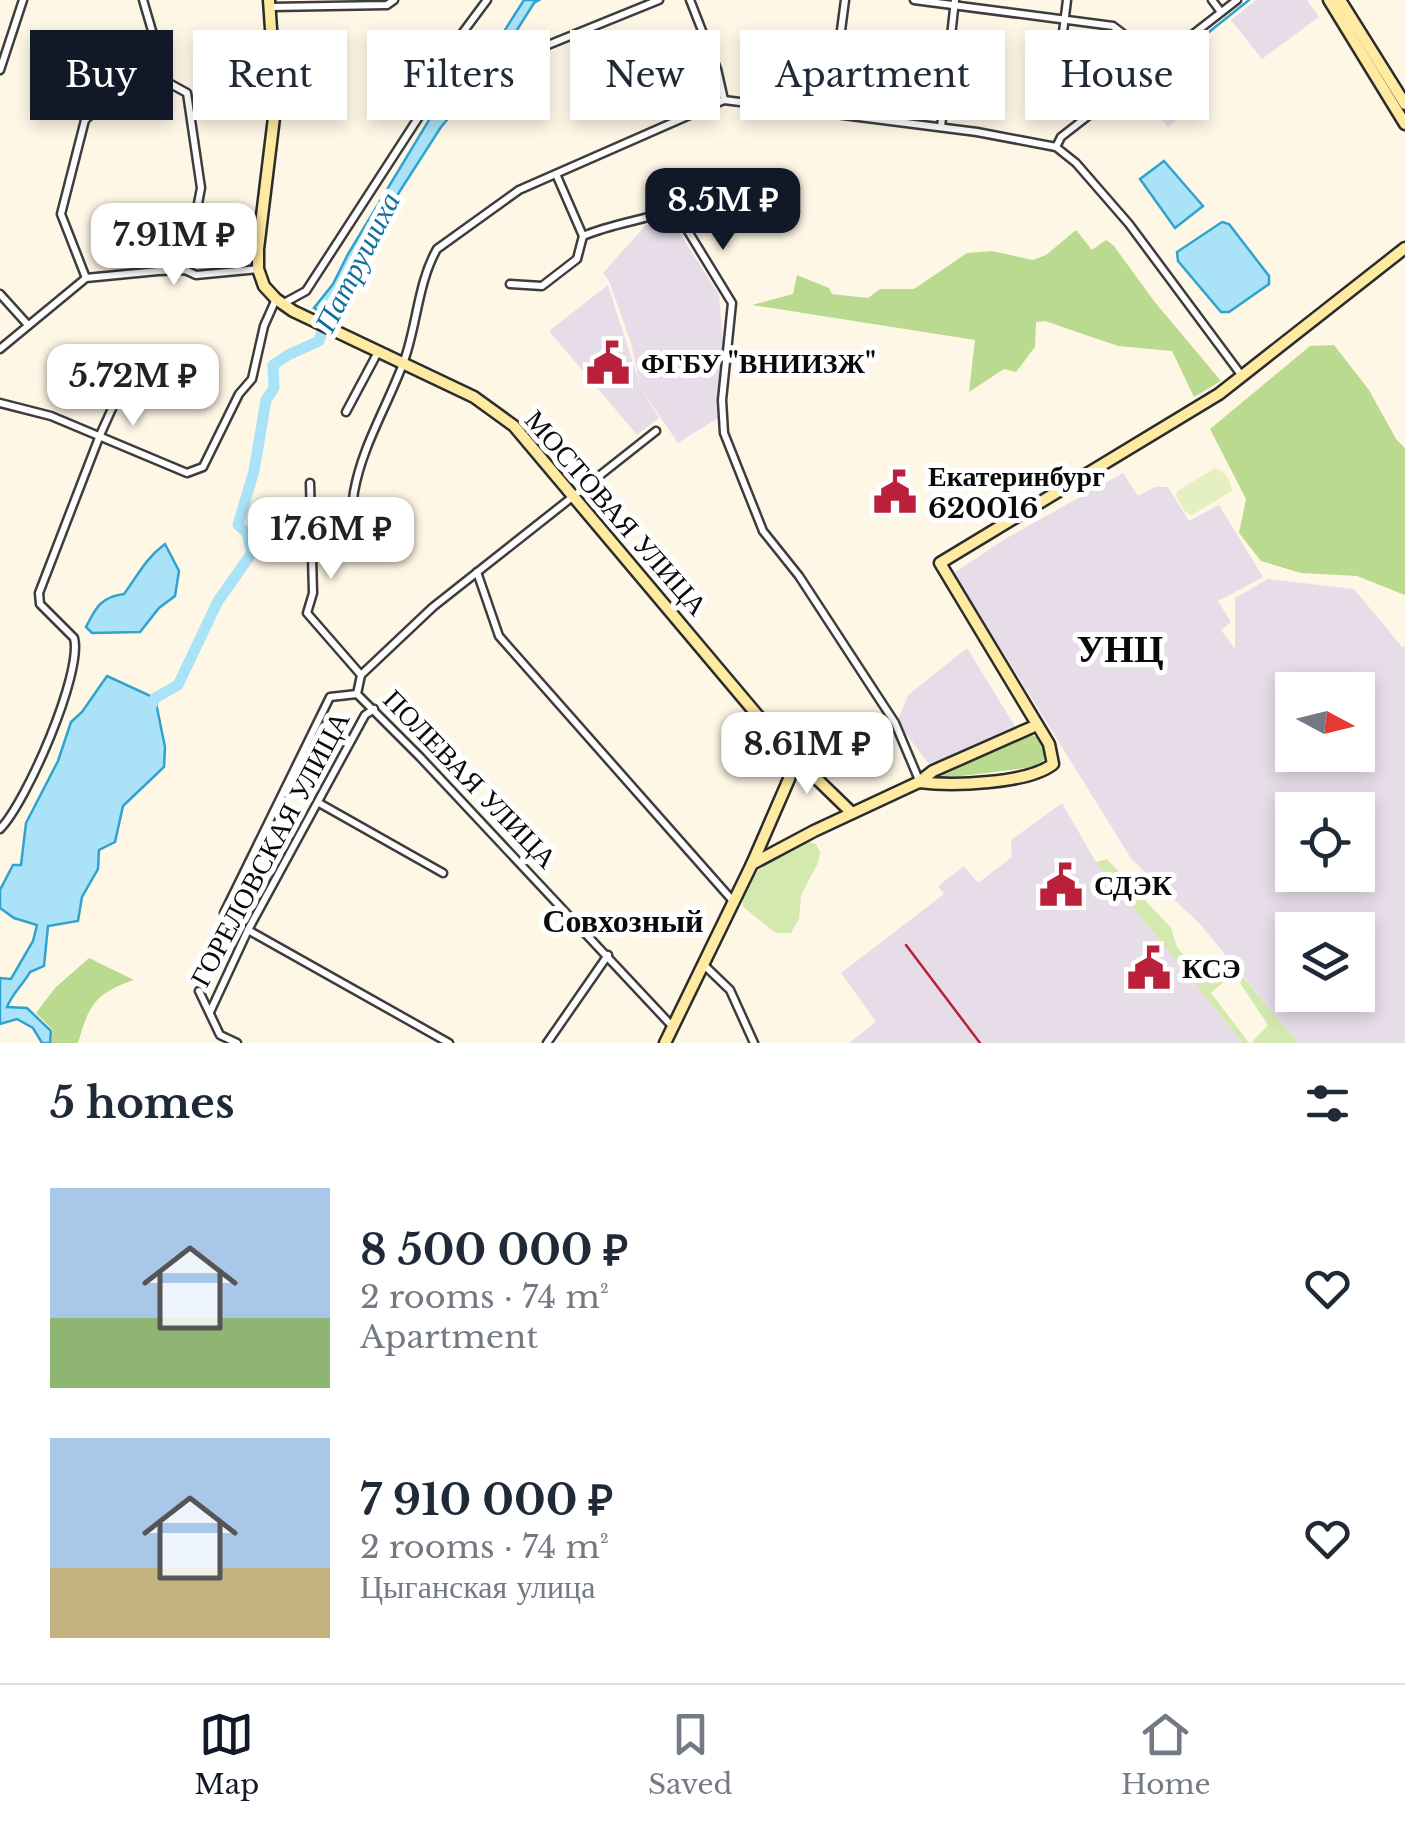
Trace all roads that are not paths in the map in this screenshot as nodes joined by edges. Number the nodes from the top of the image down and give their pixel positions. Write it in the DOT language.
graph roads {
  1 [pos="23,0"];
  2 [pos="144,0"];
  3 [pos="394,0"];
  4 [pos="487,0"];
  5 [pos="659,0"];
  6 [pos="690,0"];
  7 [pos="845,0"];
  8 [pos="914,0"];
  9 [pos="1067,0"];
  10 [pos="1212,0"];
  11 [pos="1236,0"];
  12 [pos="1329,0"];
  13 [pos="1340,0"];
  14 [pos="954,2"];
  15 [pos="270,3"];
  16 [pos="1222,12"];
  17 [pos="1065,20"];
  18 [pos="152,30"];
  19 [pos="465,30"];
  20 [pos="841,30"];
  21 [pos="1064,30"];
  22 [pos="1118,30"];
  23 [pos="1198,30"];
  24 [pos="550,44"];
  25 [pos="0,70"];
  26 [pos="173,85"];
  27 [pos="724,100"];
  28 [pos="740,102"];
  29 [pos="1405,104"];
  30 [pos="84,120"];
  31 [pos="417,120"];
  32 [pos="881,120"];
  33 [pos="1083,120"];
  34 [pos="1405,124"];
  35 [pos="941,127"];
  36 [pos="1056,147"];
  37 [pos="556,174"];
  38 [pos="583,236"];
  39 [pos="1405,248"];
  40 [pos="258,269"];
  41 [pos="186,270"];
  42 [pos="86,278"];
  43 [pos="510,284"];
  44 [pos="0,294"];
  45 [pos="284,304"];
  46 [pos="28,325"];
  47 [pos="0,349"];
  48 [pos="378,351"];
  49 [pos="404,362"];
  50 [pos="130,368"];
  51 [pos="1242,377"];
  52 [pos="0,403"];
  53 [pos="346,412"];
  54 [pos="656,431"];
  55 [pos="100,434"];
  56 [pos="310,483"];
  57 [pos="574,496"];
  58 [pos="360,546"];
  59 [pos="478,572"];
  60 [pos="360,675"];
  61 [pos="356,694"];
  62 [pos="374,709"];
  63 [pos="1037,725"];
  64 [pos="794,758"];
  65 [pos="920,782"];
  66 [pos="319,802"];
  67 [pos="852,812"];
  68 [pos="0,829"];
  69 [pos="752,864"];
  70 [pos="443,874"];
  71 [pos="733,901"];
  72 [pos="224,913"];
  73 [pos="248,930"];
  74 [pos="608,956"];
  75 [pos="703,964"];
  76 [pos="199,991"];
  77 [pos="210,1012"];
  78 [pos="673,1027"];
  79 [pos="237,1043"];
  80 [pos="449,1043"];
  81 [pos="547,1043"];
  82 [pos="665,1043"];
  83 [pos="754,1043"];
  1 -- 25 [label="street"];
  2 -- 18 [label="street"];
  3 -- 15 [label="street"];
  4 -- 19 [label="street"];
  5 -- 24 [label="street"];
  6 -- 27 [label="street"];
  7 -- 20 [label="street"];
  8 -- 14 [label="street"];
  9 -- 17 [label="street"];
  10 -- 16 [label="street"];
  11 -- 16 [label="street"];
  12 -- 34 [label="street"];
  13 -- 29 [label="street"];
  14 -- 17 [label="street"];
  14 -- 35 [label="street"];
  15 -- 40 [label="street"];
  16 -- 23 [label="street"];
  17 -- 21 [label="street"];
  17 -- 22 [label="street"];
  26 -- 41 [label="street"];
  27 -- 28 [label="street"];
  27 -- 37 [label="street"];
  30 -- 42 [label="street"];
  31 -- 45 [label="street"];
  32 -- 35 [label="street"];
  33 -- 36 [label="street"];
  35 -- 36 [label="street"];
  36 -- 51 [label="street"];
  37 -- 38 [label="street"];
  37 -- 49 [label="street"];
  38 -- 43 [label="street"];
  38 -- 65 [label="street"];
  39 -- 51 [label="street"];
  40 -- 41 [label="street"];
  40 -- 45 [label="street"];
  41 -- 42 [label="street"];
  42 -- 46 [label="street"];
  44 -- 46 [label="street"];
  45 -- 48 [label="street, МОСТОВАЯ УЛИЦА"];
  45 -- 55 [label="street"];
  46 -- 47 [label="street"];
  48 -- 49 [label="street, МОСТОВАЯ УЛИЦА"];
  48 -- 53 [label="street"];
  49 -- 57 [label="street, МОСТОВАЯ УЛИЦА"];
  49 -- 58 [label="street"];
  50 -- 55 [label="street"];
  51 -- 63 [label="street"];
  52 -- 55 [label="street"];
  54 -- 57 [label="street"];
  55 -- 68 [label="street"];
  56 -- 60 [label="street"];
  57 -- 59 [label="street"];
  57 -- 64 [label="street, МОСТОВАЯ УЛИЦА"];
  59 -- 60 [label="street"];
  59 -- 71 [label="street"];
  60 -- 61 [label="street"];
  61 -- 62 [label="street, ПОЛЕВАЯ УЛИЦА"];
  61 -- 72 [label="street"];
  62 -- 66 [label="street, ГОРЕЛОВСКАЯ УЛИЦА"];
  62 -- 74 [label="street, ПОЛЕВАЯ УЛИЦА"];
  63 -- 65 [label="street"];
  63 -- 65 [label="street"];
  64 -- 67 [label="street, МОСТОВАЯ УЛИЦА"];
  64 -- 69 [label="street"];
  65 -- 67 [label="street"];
  66 -- 70 [label="street"];
  66 -- 73 [label="street, ГОРЕЛОВСКАЯ УЛИЦА"];
  67 -- 69 [label="street"];
  69 -- 71 [label="street"];
  71 -- 75 [label="street"];
  73 -- 77 [label="street, ГОРЕЛОВСКАЯ УЛИЦА"];
  73 -- 80 [label="street"];
  74 -- 78 [label="street, ПОЛЕВАЯ УЛИЦА"];
  74 -- 81 [label="street"];
  75 -- 78 [label="street"];
  75 -- 83 [label="street"];
  76 -- 77 [label="street"];
  77 -- 79 [label="street"];
  78 -- 82 [label="street"];
}
